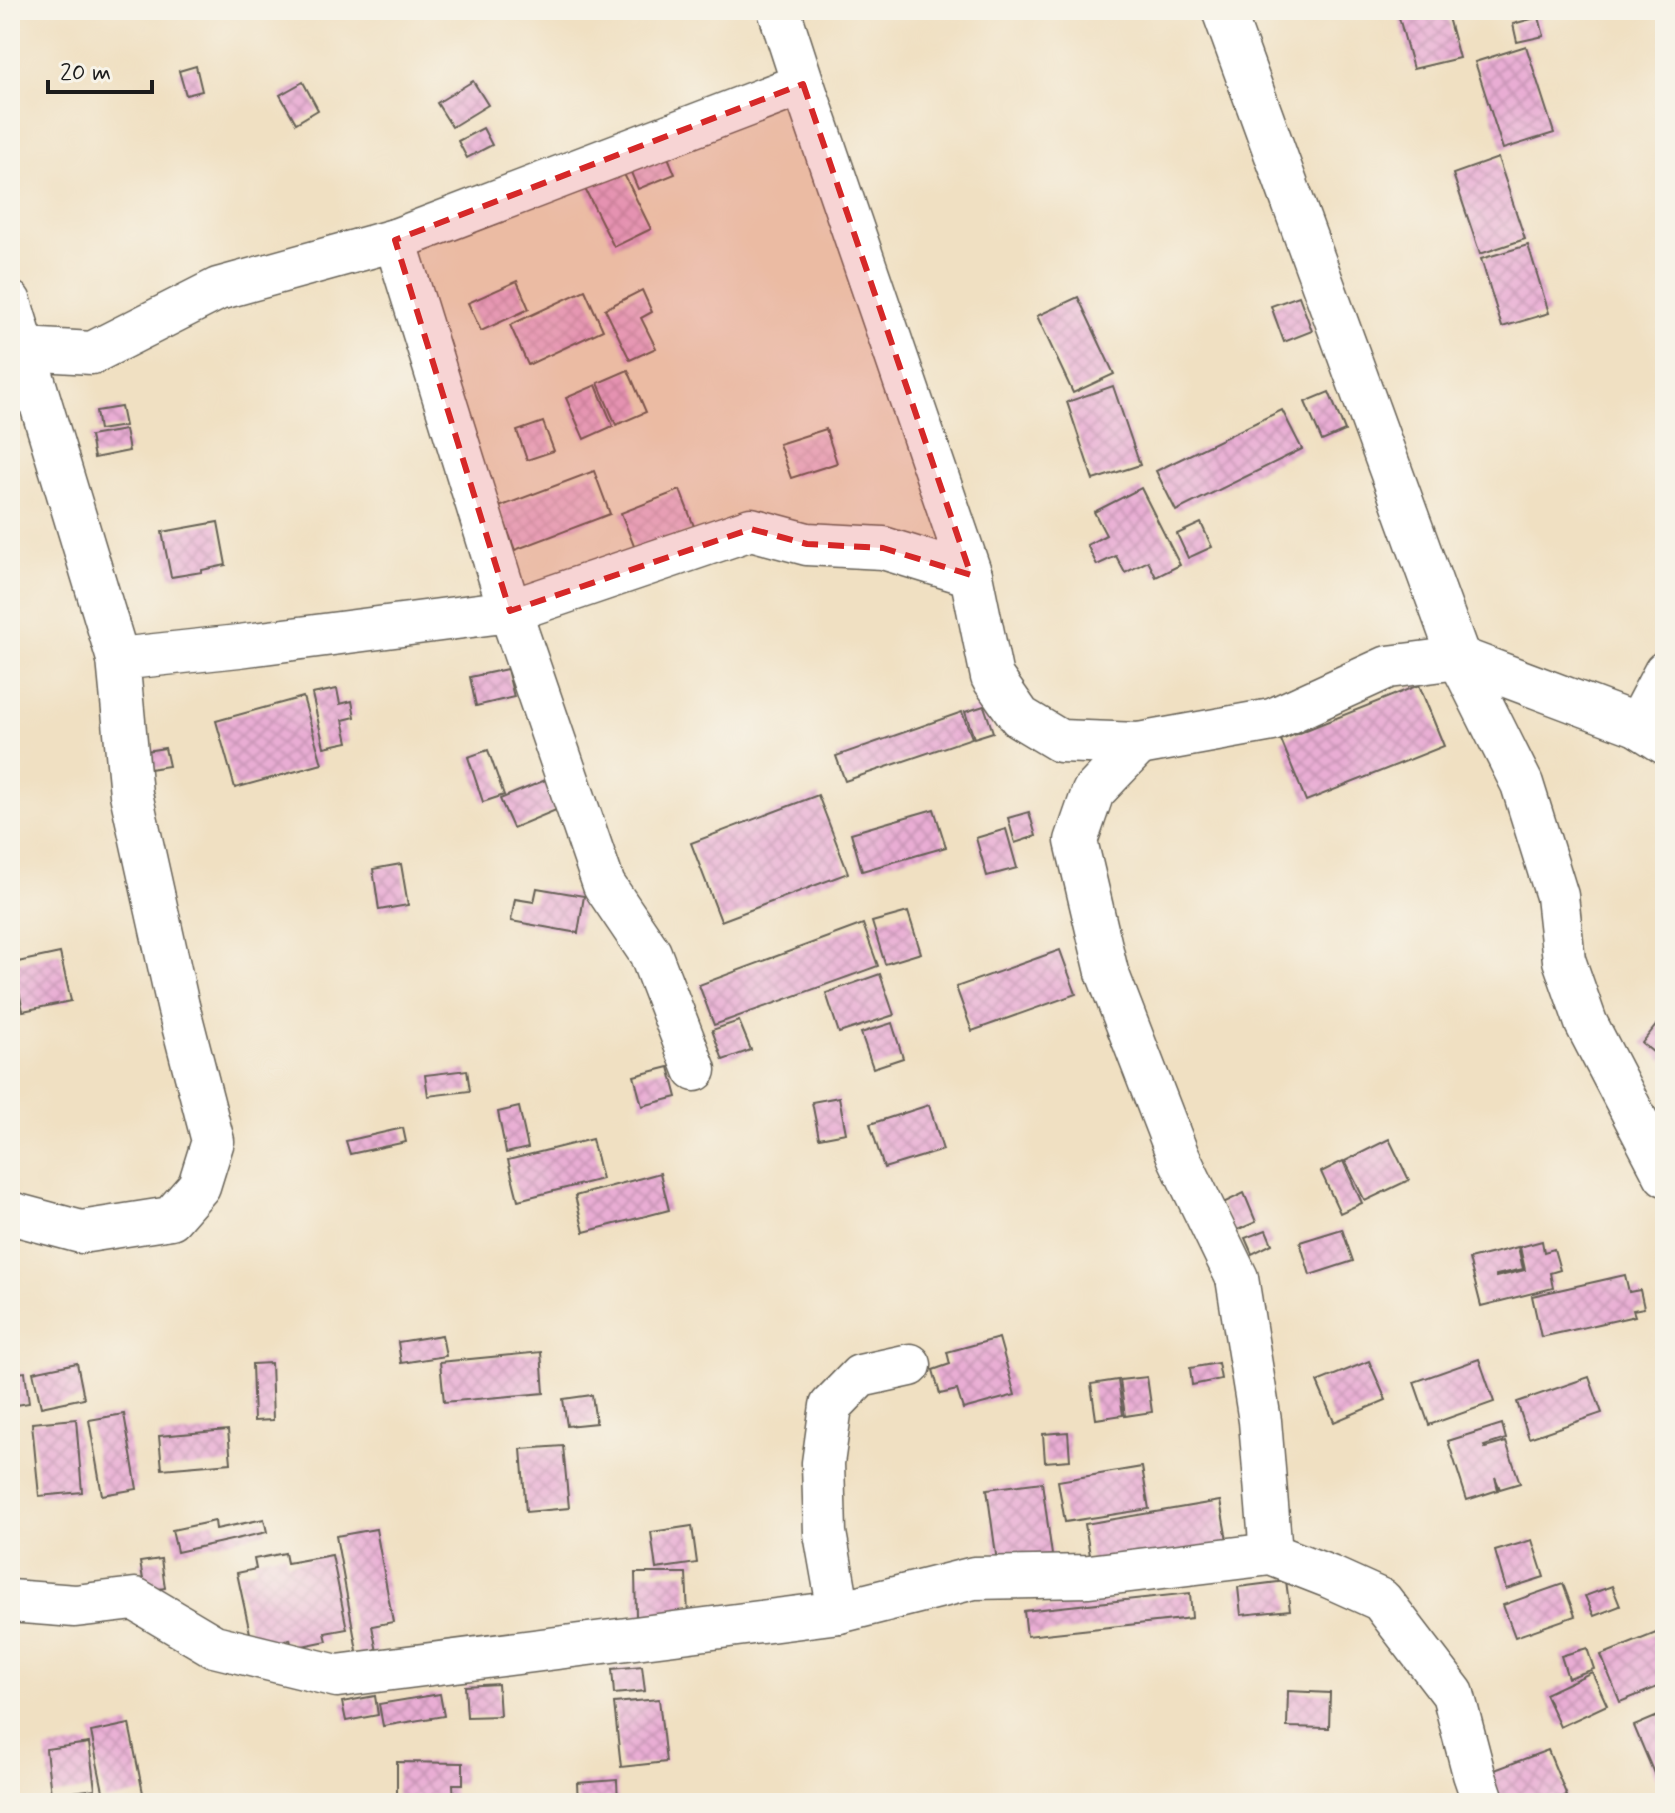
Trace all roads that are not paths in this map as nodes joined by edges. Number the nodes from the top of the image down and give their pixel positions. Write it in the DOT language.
graph roads {
  1 [pos="779,10"];
  2 [pos="1223,10"];
  3 [pos="803,84"];
  4 [pos="395,240"];
  5 [pos="10,302"];
  6 [pos="24,349"];
  7 [pos="971,575"];
  8 [pos="510,611"];
  9 [pos="1459,658"];
  10 [pos="118,659"];
  11 [pos="1665,672"];
  12 [pos="1651,734"];
  13 [pos="1139,744"];
  14 [pos="695,1070"];
  15 [pos="1665,1175"];
  16 [pos="10,1213"];
  17 [pos="910,1365"];
  18 [pos="1271,1554"];
  19 [pos="10,1601"];
  20 [pos="839,1612"];
  21 [pos="1484,1803"];
  1 -- 3 [label="street"];
  2 -- 9 [label="street"];
  3 -- 4 [label="street"];
  3 -- 7 [label="street"];
  4 -- 6 [label="street"];
  4 -- 8 [label="street"];
  5 -- 6 [label="street"];
  6 -- 10 [label="street"];
  7 -- 8 [label="street"];
  7 -- 13 [label="street"];
  8 -- 10 [label="street"];
  8 -- 14 [label="street"];
  9 -- 12 [label="street"];
  9 -- 13 [label="street"];
  9 -- 15 [label="street"];
  10 -- 16 [label="street"];
  11 -- 12 [label="street"];
  13 -- 18 [label="street"];
  17 -- 20 [label="street"];
  18 -- 20 [label="street"];
  18 -- 21 [label="street"];
  19 -- 20 [label="street"];
}
